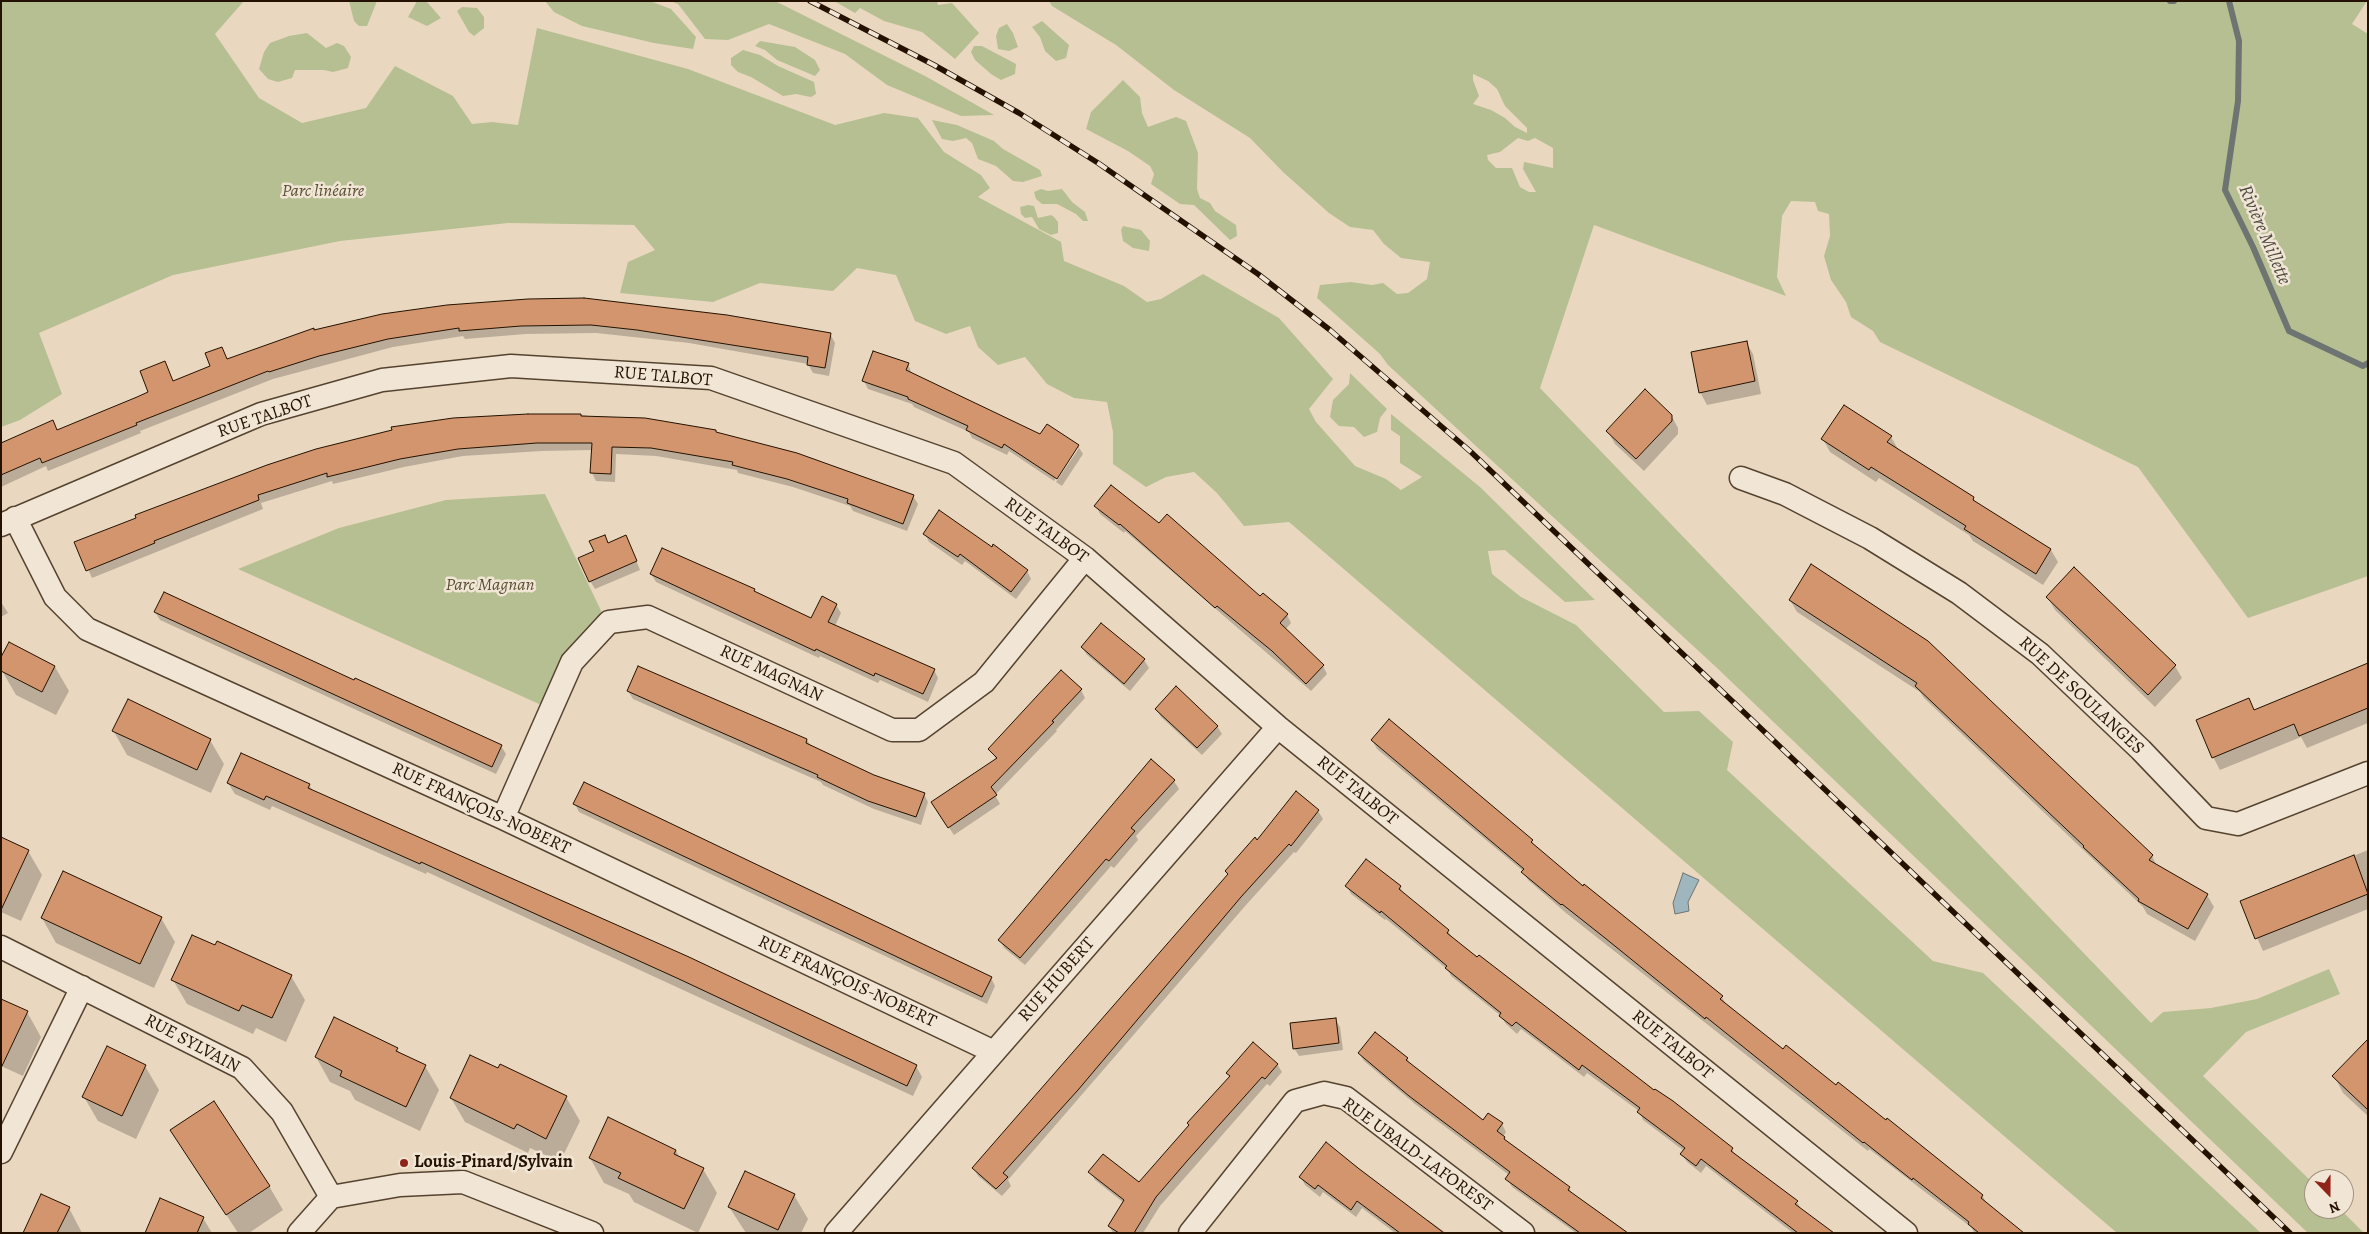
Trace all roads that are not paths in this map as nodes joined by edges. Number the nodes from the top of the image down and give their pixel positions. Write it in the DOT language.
graph roads {
  1 [pos="1741,478"];
  2 [pos="8,522"];
  3 [pos="1085,558"];
  4 [pos="1278,727"];
  5 [pos="2368,773"];
  6 [pos="503,818"];
  7 [pos="1,947"];
  8 [pos="82,987"];
  9 [pos="994,1052"];
  10 [pos="1,1152"];
  11 [pos="331,1197"];
  12 [pos="299,1233"];
  13 [pos="592,1233"];
  14 [pos="836,1233"];
  15 [pos="1190,1233"];
  16 [pos="1523,1233"];
  17 [pos="1906,1233"];
  1 -- 5 [label="street, RUE DE SOULANGES"];
  2 -- 3 [label="street, RUE TALBOT"];
  2 -- 6 [label="street, RUE FRANÇOIS-NOBERT"];
  3 -- 4 [label="street, RUE TALBOT"];
  3 -- 6 [label="street, RUE MAGNAN"];
  4 -- 9 [label="street, RUE HUBERT"];
  4 -- 17 [label="street, RUE TALBOT"];
  6 -- 9 [label="street, RUE FRANÇOIS-NOBERT"];
  7 -- 8 [label="street, RUE SYLVAIN"];
  8 -- 10 [label="street"];
  8 -- 11 [label="street, RUE SYLVAIN"];
  9 -- 14 [label="street, RUE HUBERT"];
  11 -- 12 [label="street"];
  11 -- 13 [label="street"];
  15 -- 16 [label="street, RUE UBALD-LAFOREST"];
}
